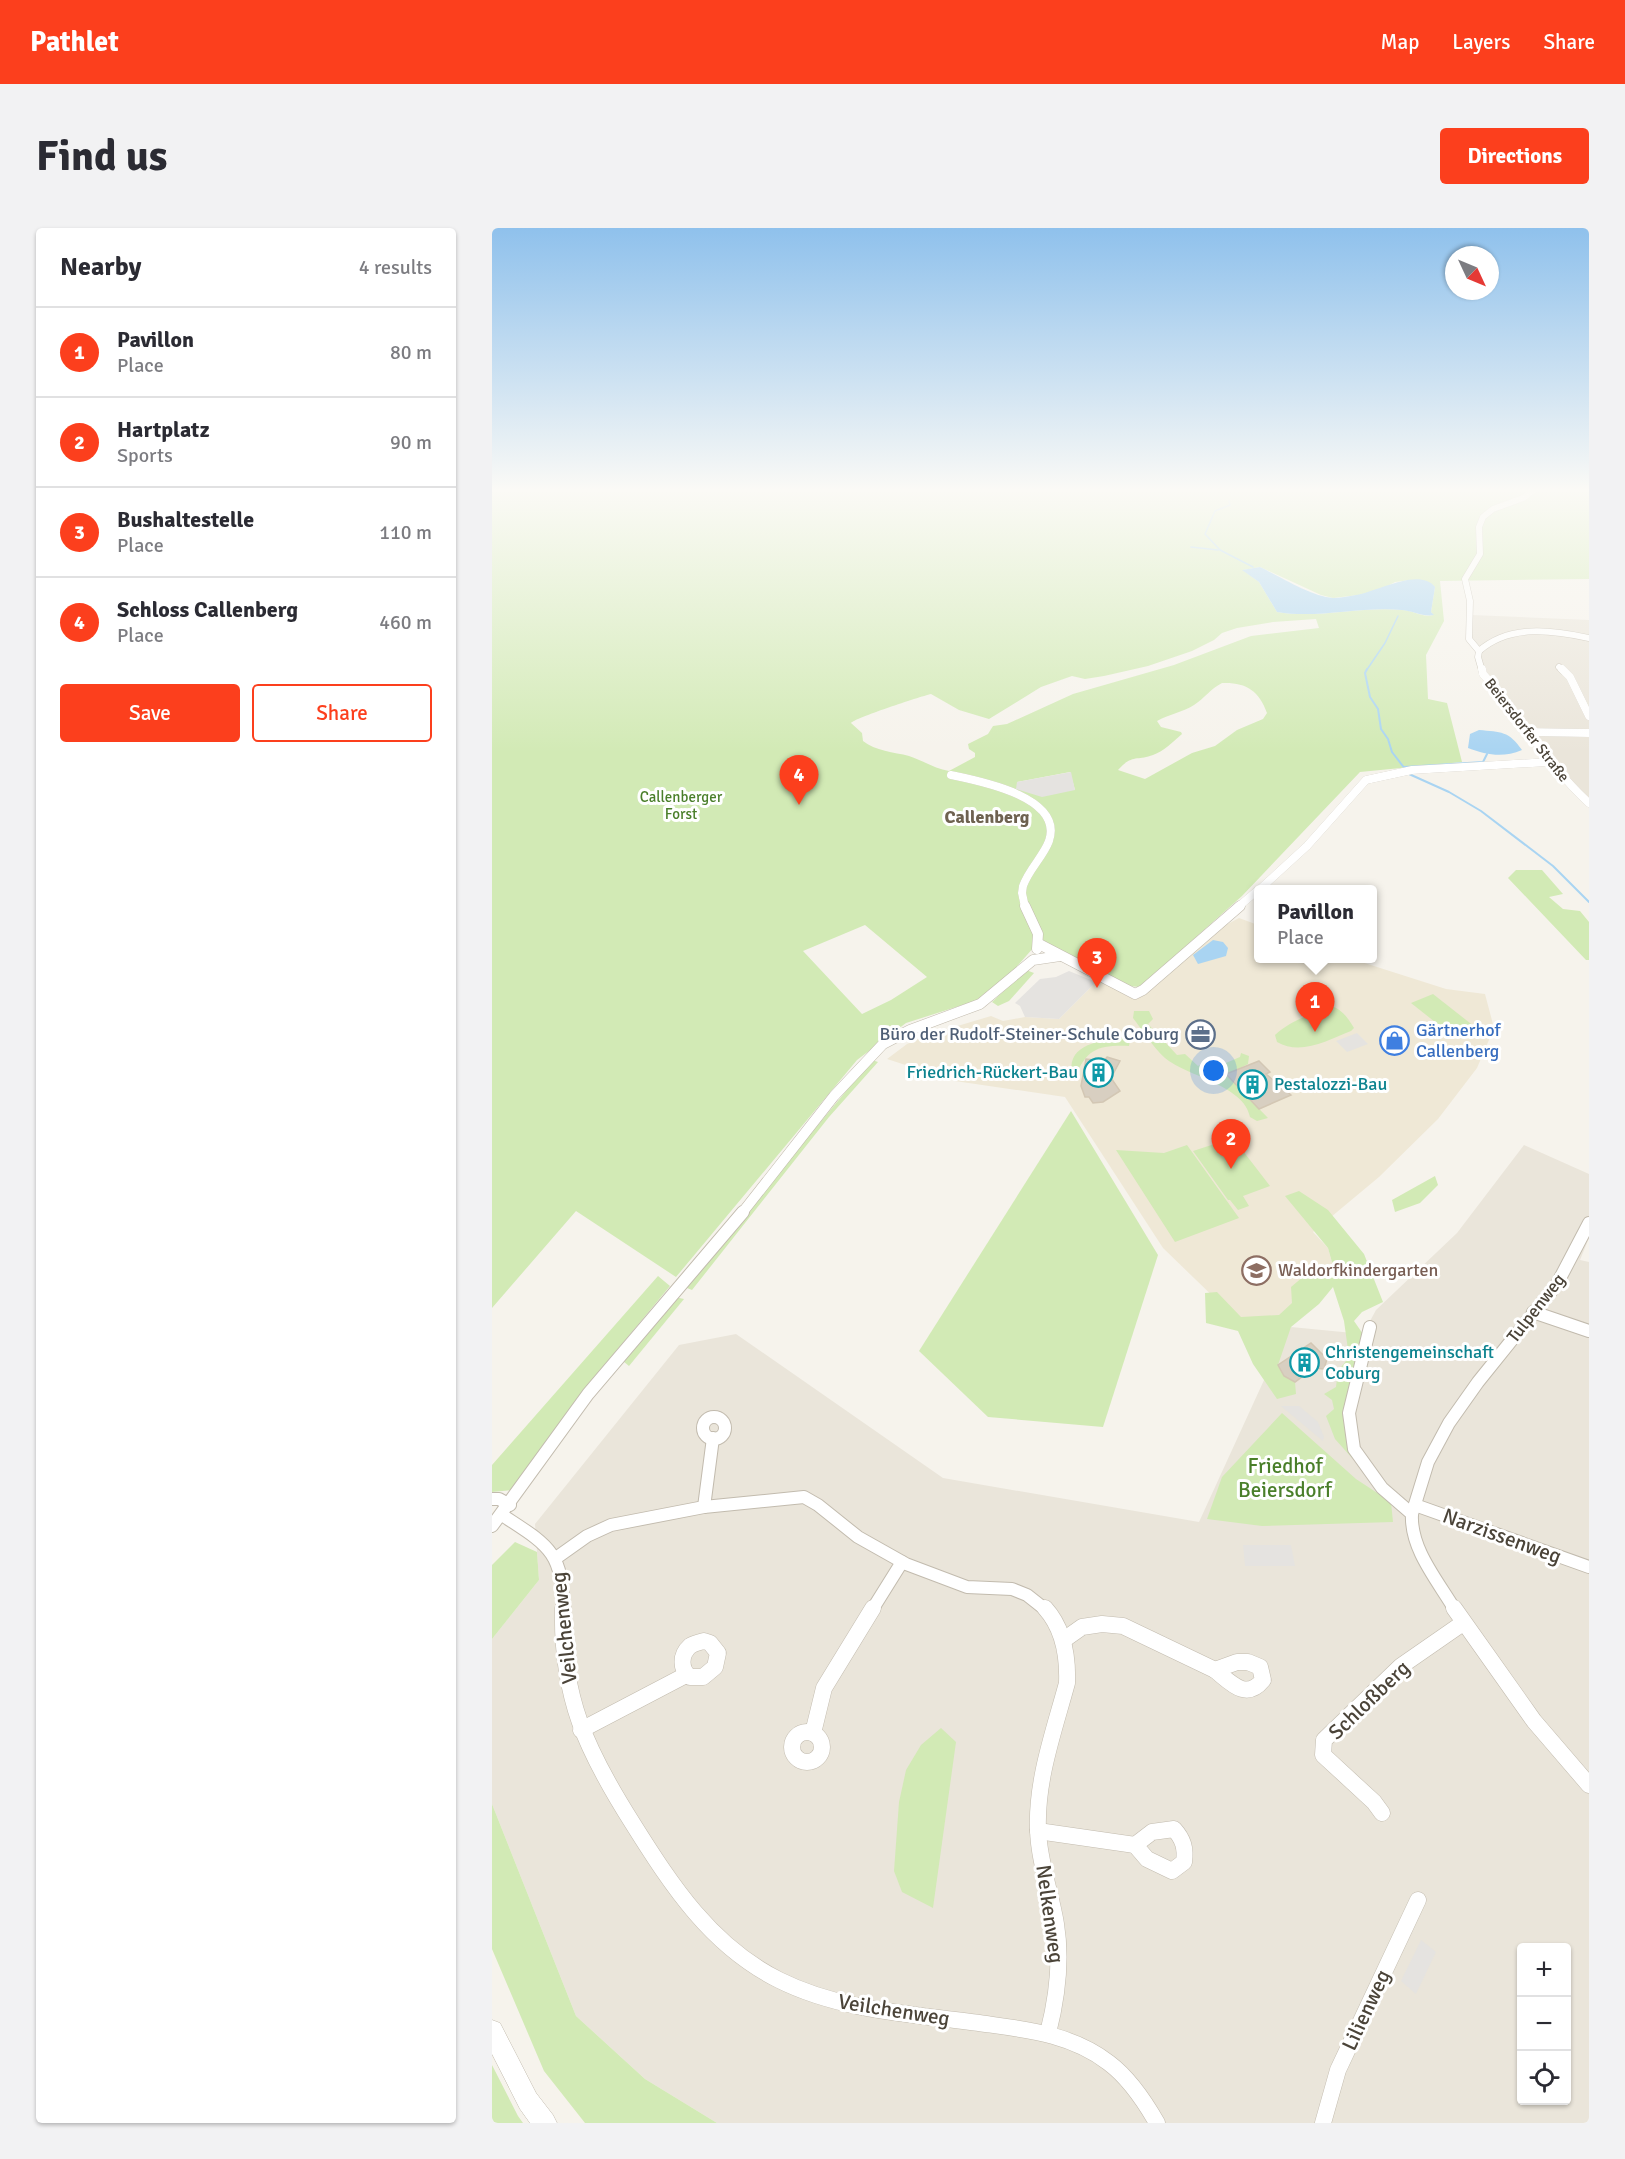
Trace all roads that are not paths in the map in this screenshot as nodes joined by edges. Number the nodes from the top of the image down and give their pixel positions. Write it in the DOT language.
graph roads {
  1 [pos="1467,576"];
  2 [pos="1589,638"];
  3 [pos="1479,651"];
  4 [pos="1559,667"];
  5 [pos="1589,716"];
  6 [pos="1526,732"];
  7 [pos="1589,733"];
  8 [pos="1549,762"];
  9 [pos="951,775"];
  10 [pos="1589,803"];
  11 [pos="1264,885"];
  12 [pos="1254,893"];
  13 [pos="1040,944"];
  14 [pos="1060,956"];
  15 [pos="1033,960"];
  16 [pos="1589,1223"];
  17 [pos="1533,1312"];
  18 [pos="1370,1327"];
  19 [pos="1589,1331"];
  20 [pos="713,1438"];
  21 [pos="492,1499"];
  22 [pos="704,1507"];
  23 [pos="1413,1510"];
  24 [pos="501,1515"];
  25 [pos="556,1558"];
  26 [pos="902,1562"];
  27 [pos="1589,1568"];
  28 [pos="1463,1623"];
  29 [pos="1065,1639"];
  30 [pos="1215,1670"];
  31 [pos="686,1675"];
  32 [pos="581,1730"];
  33 [pos="813,1732"];
  34 [pos="1589,1785"];
  35 [pos="1382,1813"];
  36 [pos="1038,1831"];
  37 [pos="1135,1845"];
  38 [pos="1418,1900"];
  39 [pos="492,2031"];
  40 [pos="1048,2033"];
  41 [pos="545,2123"];
  42 [pos="1157,2123"];
  43 [pos="1323,2123"];
  1 -- 3 [label="street, Beiersdorfer Straße"];
  2 -- 3 [label="street"];
  3 -- 6 [label="street, Beiersdorfer Straße"];
  4 -- 5 [label="street"];
  6 -- 7 [label="street"];
  6 -- 8 [label="street, Beiersdorfer Straße"];
  8 -- 10 [label="street, Beiersdorfer Straße"];
  8 -- 11 [label="street"];
  9 -- 13 [label="street"];
  12 -- 14 [label="street"];
  13 -- 14 [label="street"];
  13 -- 15 [label="street"];
  14 -- 15 [label="street"];
  15 -- 24 [label="street"];
  16 -- 17 [label="street, Tulpenweg"];
  17 -- 19 [label="street"];
  17 -- 23 [label="street, Tulpenweg"];
  18 -- 23 [label="street"];
  20 -- 22 [label="street"];
  21 -- 24 [label="street"];
  22 -- 25 [label="street, Nelkenweg"];
  22 -- 26 [label="street, Nelkenweg"];
  23 -- 27 [label="street, Narzissenweg"];
  23 -- 28 [label="street"];
  24 -- 25 [label="street, Veilchenweg"];
  25 -- 32 [label="street, Veilchenweg"];
  26 -- 29 [label="street, Nelkenweg"];
  26 -- 33 [label="street"];
  28 -- 34 [label="street"];
  28 -- 35 [label="street, Schloßberg"];
  29 -- 30 [label="street"];
  29 -- 36 [label="street, Nelkenweg"];
  31 -- 32 [label="street"];
  32 -- 40 [label="street, Veilchenweg"];
  36 -- 37 [label="street"];
  36 -- 40 [label="street, Nelkenweg"];
  38 -- 43 [label="street, Lilienweg"];
  39 -- 41 [label="street"];
  40 -- 42 [label="street, Veilchenweg"];
}
